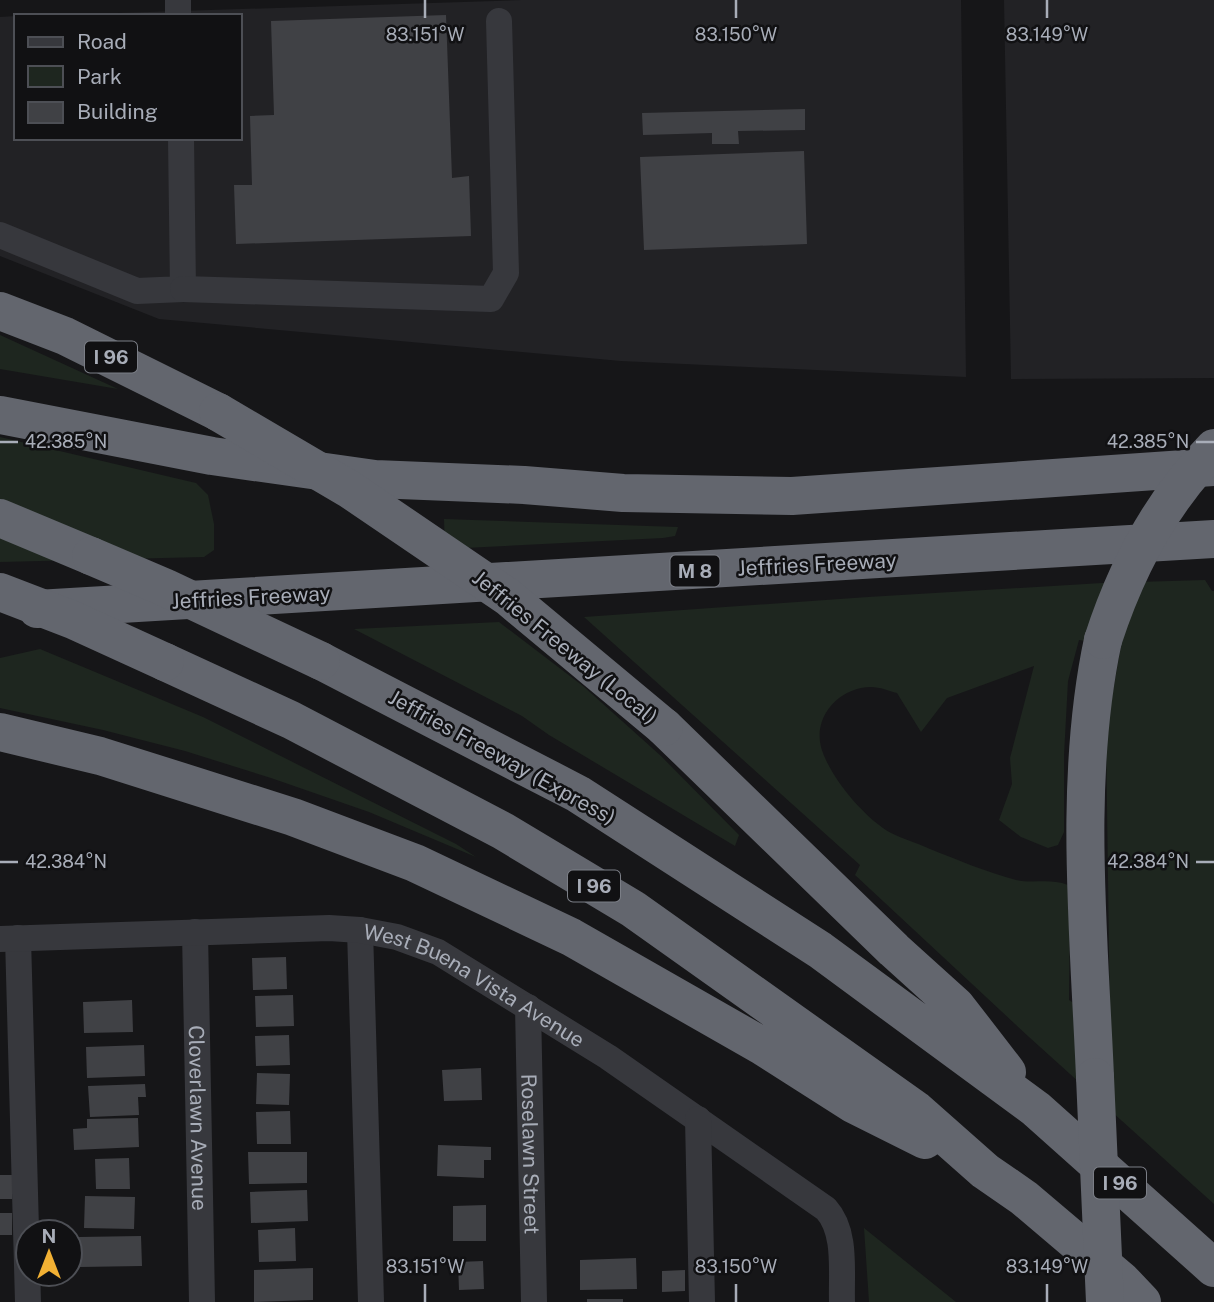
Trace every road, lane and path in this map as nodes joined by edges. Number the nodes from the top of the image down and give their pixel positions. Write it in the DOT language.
graph roads {
  1 [pos="499,21"];
  2 [pos="181,140"];
  3 [pos="0,235"];
  4 [pos="183,289"];
  5 [pos="0,311"];
  6 [pos="0,390"];
  7 [pos="0,415"];
  8 [pos="1214,448"];
  9 [pos="1214,467"];
  10 [pos="523,485"];
  11 [pos="0,517"];
  12 [pos="1214,539"];
  13 [pos="0,592"];
  14 [pos="0,611"];
  15 [pos="0,732"];
  16 [pos="0,757"];
  17 [pos="293,817"];
  18 [pos="360,930"];
  19 [pos="195,932"];
  20 [pos="9,939"];
  21 [pos="528,1007"];
  22 [pos="1037,1109"];
  23 [pos="698,1119"];
  24 [pos="985,1171"];
  25 [pos="1214,1268"];
  26 [pos="27,1302"];
  27 [pos="202,1302"];
  28 [pos="371,1302"];
  29 [pos="534,1302"];
  30 [pos="702,1302"];
  31 [pos="842,1302"];
  32 [pos="1105,1302"];
  33 [pos="1142,1302"];
  1 -- 4 [label="street"];
  2 -- 4 [label="street"];
  3 -- 4 [label="street"];
  5 -- 22 [label="highway, Jeffries Freeway (Local) / I 96, bridge"];
  6 -- 10 [label="highway"];
  7 -- 10 [label="highway"];
  8 -- 32 [label="highway, bridge"];
  9 -- 10 [label="highway"];
  11 -- 22 [label="highway, Jeffries Freeway (Express) / I 96, bridge"];
  12 -- 14 [label="highway, Jeffries Freeway / M 8"];
  13 -- 24 [label="highway, I 96, bridge"];
  15 -- 17 [label="highway, I 96"];
  16 -- 17 [label="highway"];
  17 -- 24 [label="highway, I 96"];
  18 -- 19 [label="street, West Buena Vista Avenue"];
  18 -- 21 [label="street, West Buena Vista Avenue"];
  18 -- 28 [label="street"];
  19 -- 20 [label="street, West Buena Vista Avenue"];
  19 -- 27 [label="street, Cloverlawn Avenue"];
  20 -- 26 [label="street"];
  21 -- 23 [label="street, West Buena Vista Avenue"];
  21 -- 29 [label="street, Roselawn Street"];
  22 -- 25 [label="highway, I 96"];
  23 -- 30 [label="street"];
  23 -- 31 [label="street, West Buena Vista Avenue"];
  24 -- 33 [label="highway, I 96"];
}
